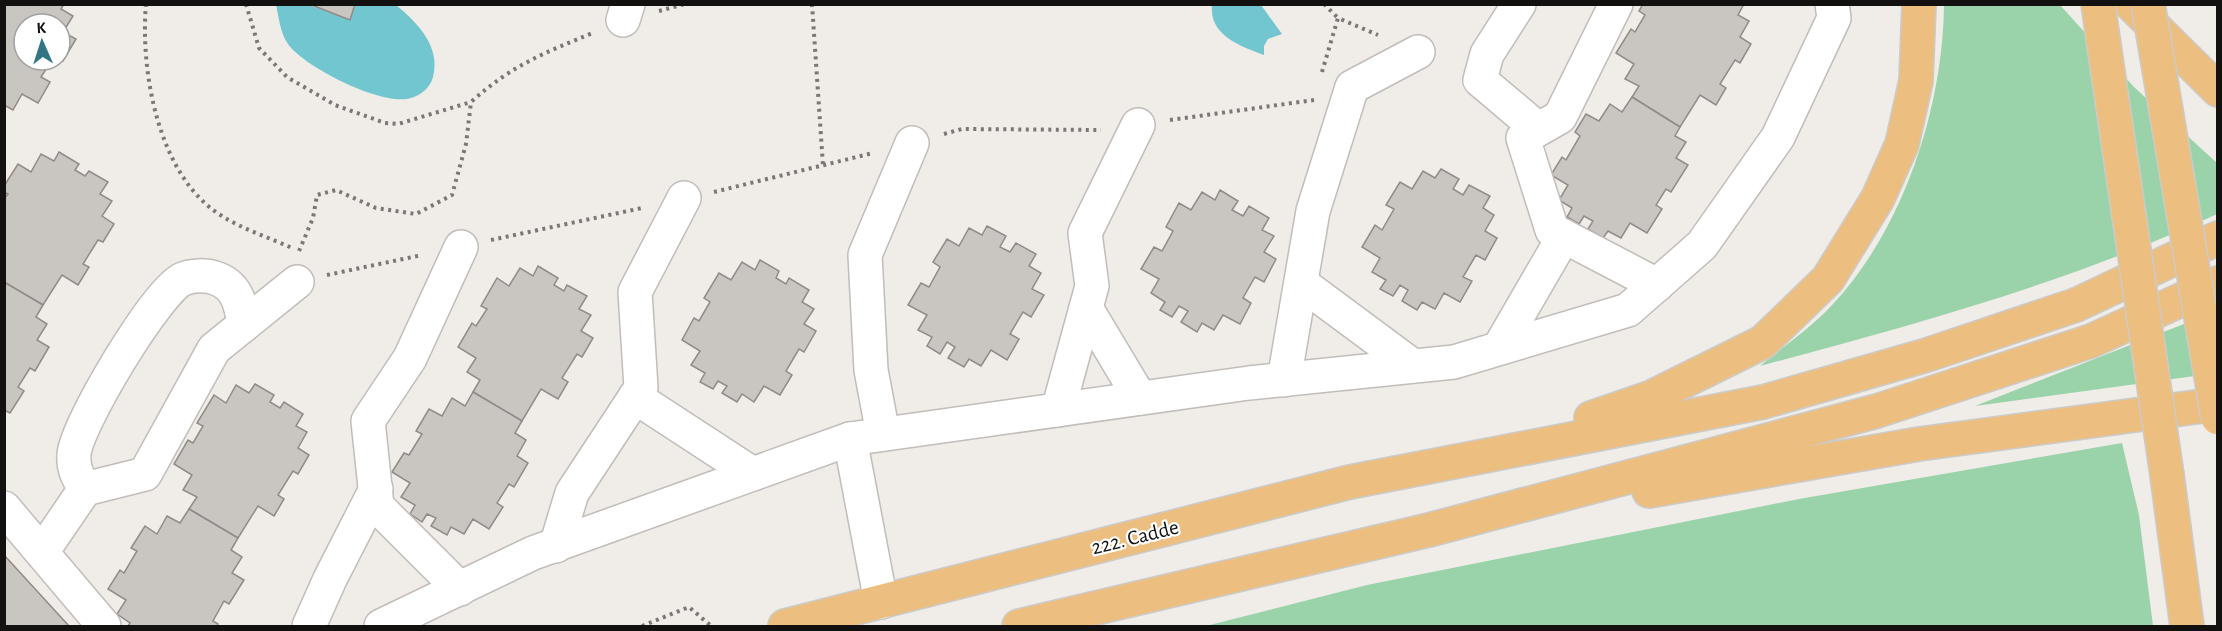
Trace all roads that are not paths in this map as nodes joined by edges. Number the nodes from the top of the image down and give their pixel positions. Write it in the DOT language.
graph roads {
  1 [pos="1519,4"];
  2 [pos="1617,4"];
  3 [pos="1832,4"];
  4 [pos="1919,4"];
  5 [pos="2098,4"];
  6 [pos="2131,4"];
  7 [pos="2148,4"];
  8 [pos="1418,52"];
  9 [pos="2217,90"];
  10 [pos="1138,125"];
  11 [pos="1538,129"];
  12 [pos="912,143"];
  13 [pos="684,198"];
  14 [pos="1564,236"];
  15 [pos="2217,238"];
  16 [pos="461,247"];
  17 [pos="294,274"];
  18 [pos="1301,283"];
  19 [pos="2217,283"];
  20 [pos="1657,285"];
  21 [pos="1086,308"];
  22 [pos="244,325"];
  23 [pos="1499,348"];
  24 [pos="1413,366"];
  25 [pos="1284,380"];
  26 [pos="635,397"];
  27 [pos="1140,398"];
  28 [pos="2217,404"];
  29 [pos="1058,410"];
  30 [pos="2217,418"];
  31 [pos="883,434"];
  32 [pos="850,439"];
  33 [pos="1487,454"];
  34 [pos="753,474"];
  35 [pos="85,489"];
  36 [pos="376,489"];
  37 [pos="4,508"];
  38 [pos="1429,530"];
  39 [pos="556,546"];
  40 [pos="42,552"];
  41 [pos="460,589"];
  42 [pos="881,602"];
  43 [pos="104,627"];
  44 [pos="309,627"];
  45 [pos="381,627"];
  46 [pos="785,627"];
  47 [pos="1019,627"];
  48 [pos="2187,627"];
  1 -- 11 [label="lane"];
  2 -- 11 [label="lane"];
  3 -- 20 [label="lane"];
  4 -- 33 [label="main road"];
  5 -- 48 [label="main road, bridge"];
  6 -- 9 [label="main road"];
  7 -- 30 [label="main road, bridge"];
  8 -- 18 [label="lane"];
  10 -- 21 [label="lane"];
  11 -- 14 [label="lane"];
  12 -- 31 [label="lane"];
  13 -- 26 [label="lane"];
  14 -- 20 [label="lane"];
  14 -- 23 [label="lane"];
  15 -- 33 [label="main road"];
  16 -- 36 [label="lane"];
  17 -- 22 [label="lane"];
  18 -- 24 [label="lane"];
  18 -- 25 [label="lane"];
  19 -- 38 [label="main road"];
  20 -- 23 [label="lane"];
  21 -- 27 [label="lane"];
  21 -- 29 [label="lane"];
  22 -- 35 [label="lane"];
  22 -- 35 [label="lane"];
  23 -- 24 [label="lane"];
  24 -- 25 [label="lane"];
  25 -- 27 [label="lane"];
  26 -- 34 [label="lane"];
  26 -- 39 [label="lane"];
  27 -- 29 [label="lane"];
  28 -- 38 [label="main road"];
  29 -- 31 [label="lane"];
  31 -- 32 [label="lane"];
  32 -- 34 [label="lane"];
  32 -- 42 [label="lane"];
  33 -- 42 [label="main road, 222. Cadde"];
  34 -- 39 [label="lane"];
  35 -- 40 [label="lane"];
  36 -- 41 [label="lane"];
  36 -- 44 [label="lane"];
  37 -- 40 [label="lane"];
  38 -- 47 [label="main road"];
  39 -- 41 [label="lane"];
  40 -- 43 [label="lane"];
  41 -- 45 [label="lane"];
  42 -- 46 [label="main road, 222. Cadde"];
}
